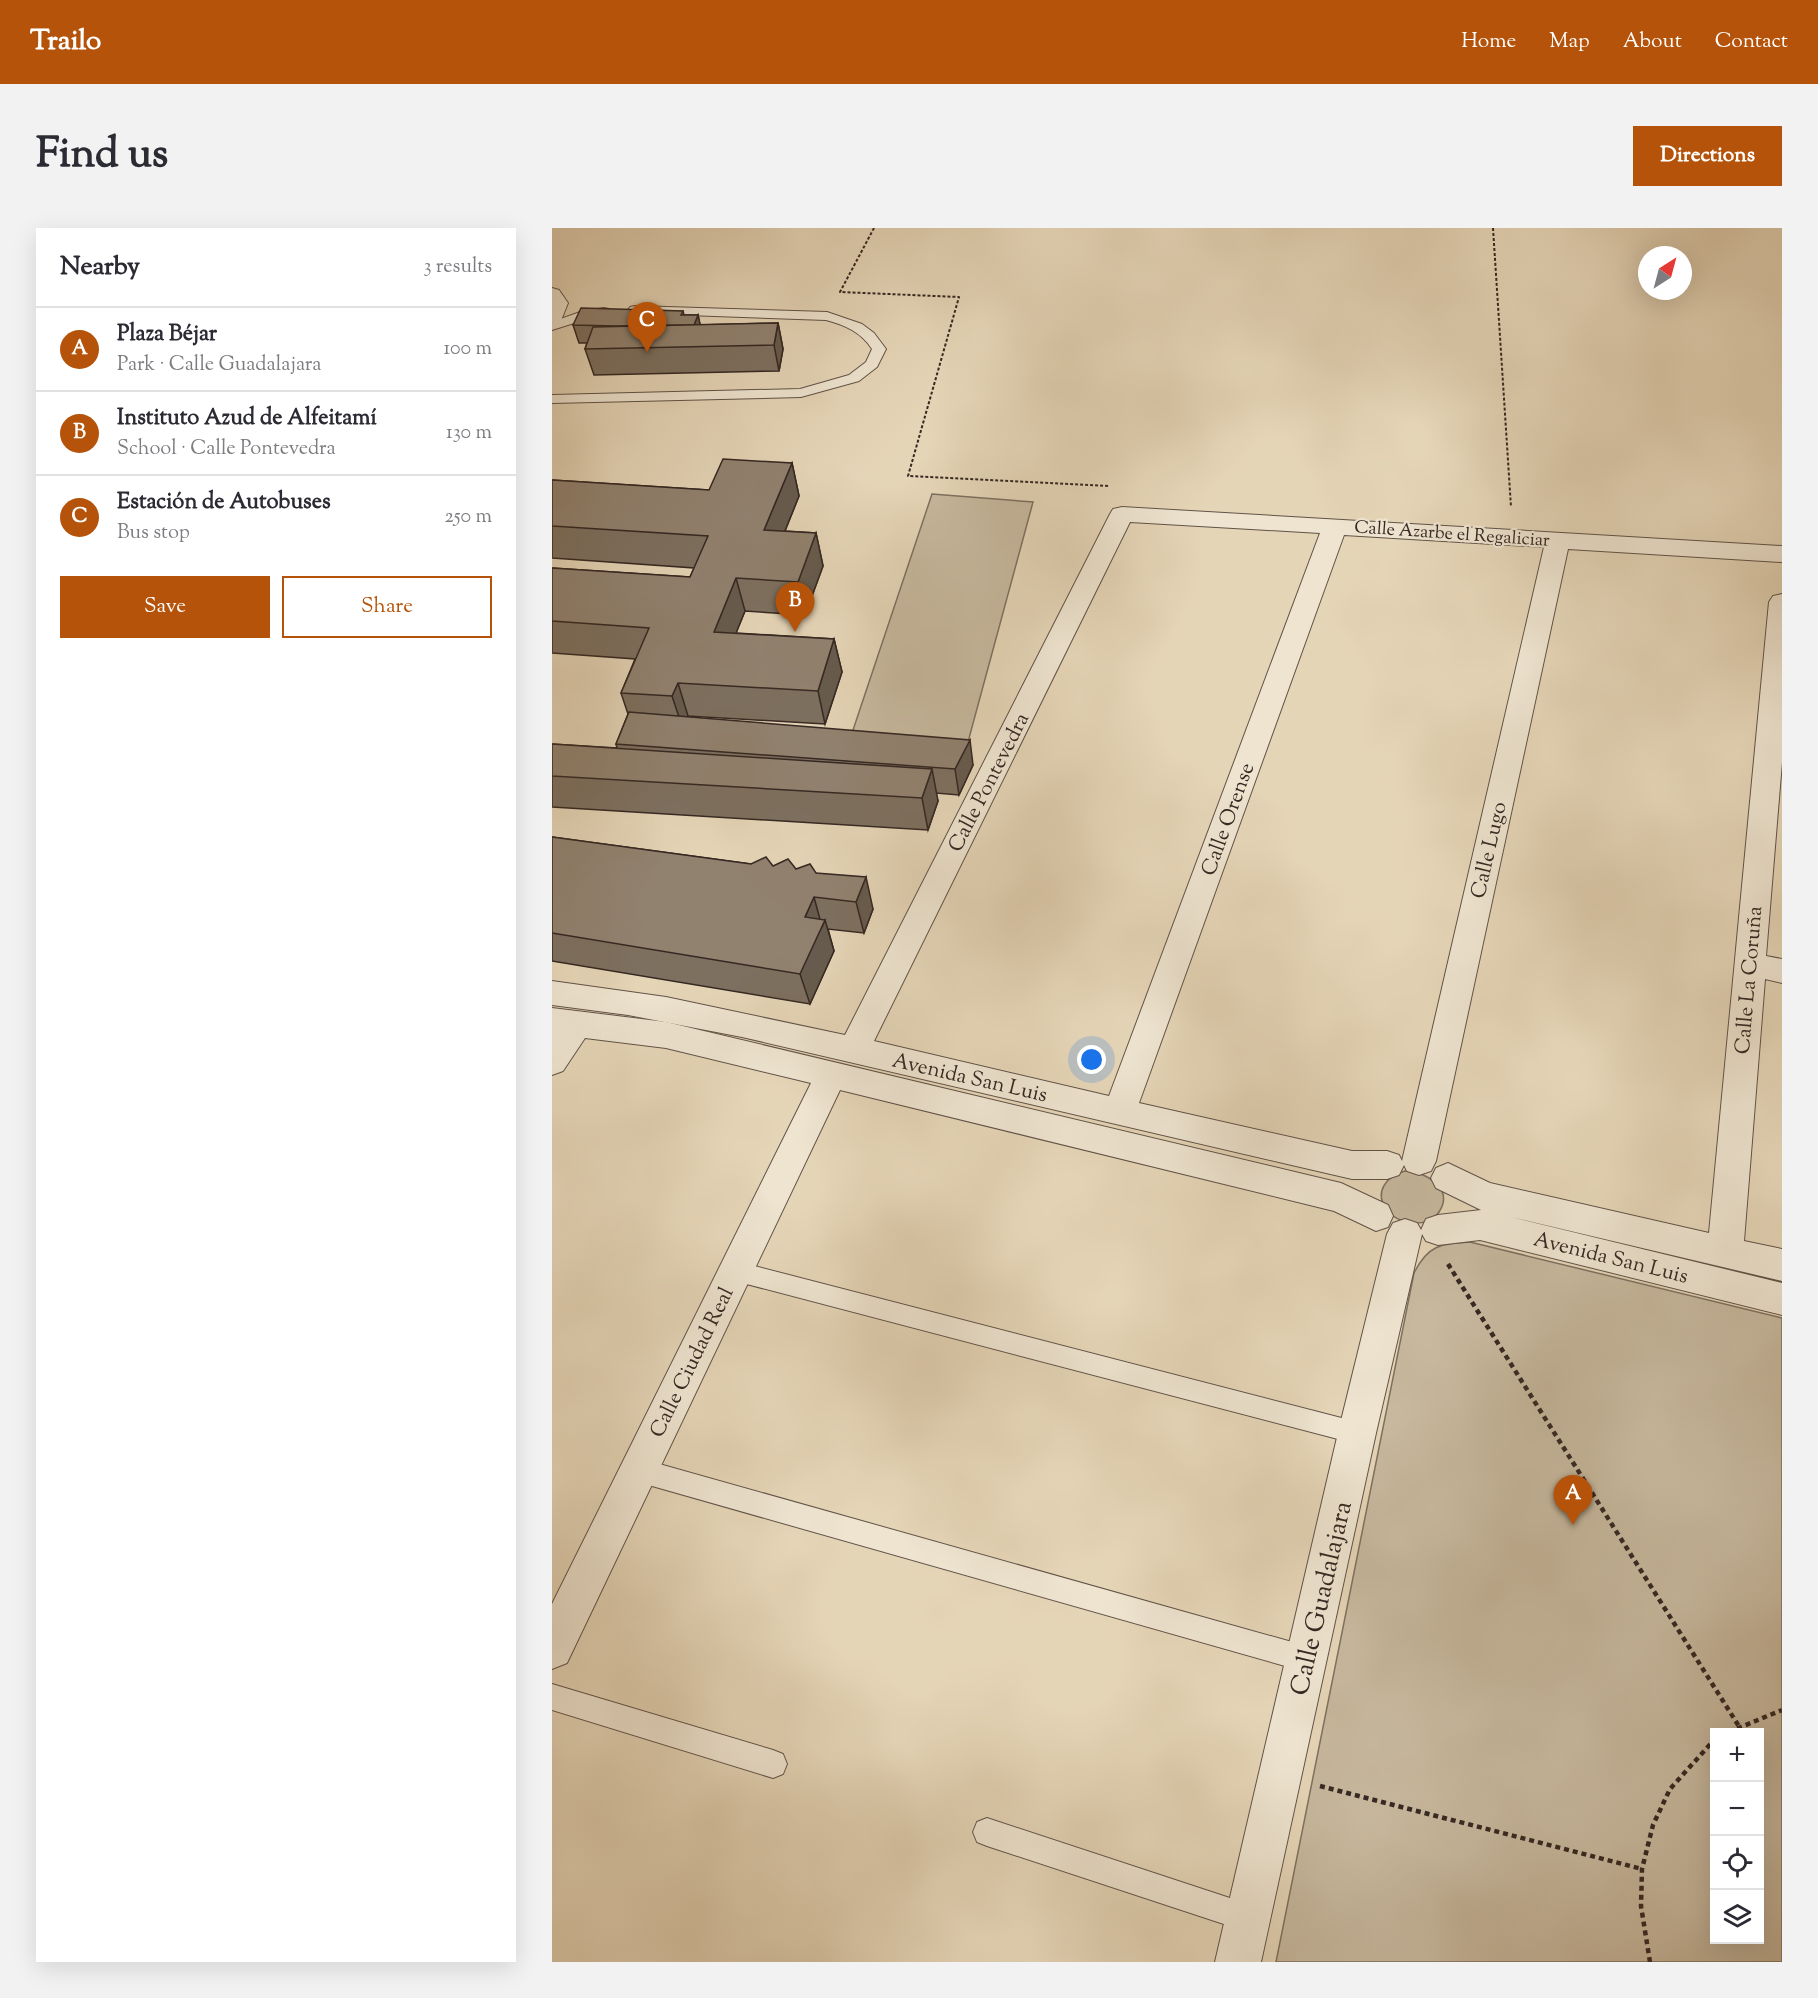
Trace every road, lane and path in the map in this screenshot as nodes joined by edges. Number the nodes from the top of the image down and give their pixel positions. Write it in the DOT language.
graph roads {
  1 [pos="874,228"];
  2 [pos="1494,228"];
  3 [pos="552,294"];
  4 [pos="552,318"];
  5 [pos="552,326"];
  6 [pos="552,399"];
  7 [pos="1121,500"];
  8 [pos="1511,507"];
  9 [pos="1335,526"];
  10 [pos="1558,539"];
  11 [pos="1782,554"];
  12 [pos="1782,602"];
  13 [pos="1775,750"];
  14 [pos="1750,964"];
  15 [pos="1782,971"];
  16 [pos="552,993"];
  17 [pos="564,1022"];
  18 [pos="854,1050"];
  19 [pos="552,1062"];
  20 [pos="830,1077"];
  21 [pos="1119,1113"];
  22 [pos="1418,1168"];
  23 [pos="1412,1228"];
  24 [pos="1725,1252"];
  25 [pos="1782,1265"];
  26 [pos="735,1271"];
  27 [pos="1782,1299"];
  28 [pos="1357,1433"];
  29 [pos="639,1470"];
  30 [pos="552,1647"];
  31 [pos="1306,1659"];
  32 [pos="552,1697"];
  33 [pos="1782,1710"];
  34 [pos="1740,1728"];
  35 [pos="1710,1744"];
  36 [pos="773,1764"];
  37 [pos="1280,1774"];
  38 [pos="987,1832"];
  39 [pos="1642,1869"];
  40 [pos="1248,1918"];
  41 [pos="1238,1962"];
  42 [pos="1650,1962"];
  1 -- 7 [label="path"];
  2 -- 8 [label="path"];
  3 -- 4 [label="street"];
  5 -- 6 [label="lane"];
  7 -- 9 [label="street, Calle Azarbe el Regaliciar"];
  7 -- 18 [label="street, Calle Pontevedra"];
  9 -- 10 [label="street, Calle Azarbe el Regaliciar"];
  9 -- 21 [label="street, Calle Orense"];
  10 -- 11 [label="street, Calle Azarbe el Regaliciar"];
  10 -- 22 [label="street, Calle Lugo"];
  12 -- 13 [label="street, Calle La Coruña"];
  13 -- 14 [label="street, Calle La Coruña"];
  14 -- 15 [label="street"];
  14 -- 24 [label="street, Calle La Coruña"];
  16 -- 18 [label="street, Avenida San Luis"];
  17 -- 19 [label="street"];
  17 -- 20 [label="street, Avenida San Luis"];
  18 -- 21 [label="street, Avenida San Luis"];
  20 -- 23 [label="street, Avenida San Luis"];
  20 -- 26 [label="street, Calle Ciudad Real"];
  21 -- 22 [label="street, Avenida San Luis"];
  22 -- 23 [label="street"];
  22 -- 23 [label="street"];
  22 -- 24 [label="street, Avenida San Luis"];
  23 -- 27 [label="street, Avenida San Luis"];
  23 -- 28 [label="street, Calle Guadalajara"];
  23 -- 34 [label="path"];
  24 -- 25 [label="street, Avenida San Luis"];
  26 -- 28 [label="lane"];
  26 -- 29 [label="street, Calle Ciudad Real"];
  28 -- 31 [label="street, Calle Guadalajara"];
  29 -- 30 [label="street, Calle Ciudad Real"];
  29 -- 31 [label="lane"];
  31 -- 37 [label="street, Calle Guadalajara"];
  32 -- 36 [label="lane"];
  33 -- 34 [label="path"];
  35 -- 39 [label="path"];
  37 -- 39 [label="path"];
  37 -- 40 [label="street, Calle Guadalajara"];
  38 -- 40 [label="lane"];
  39 -- 42 [label="path"];
  40 -- 41 [label="street, Calle Guadalajara"];
}
